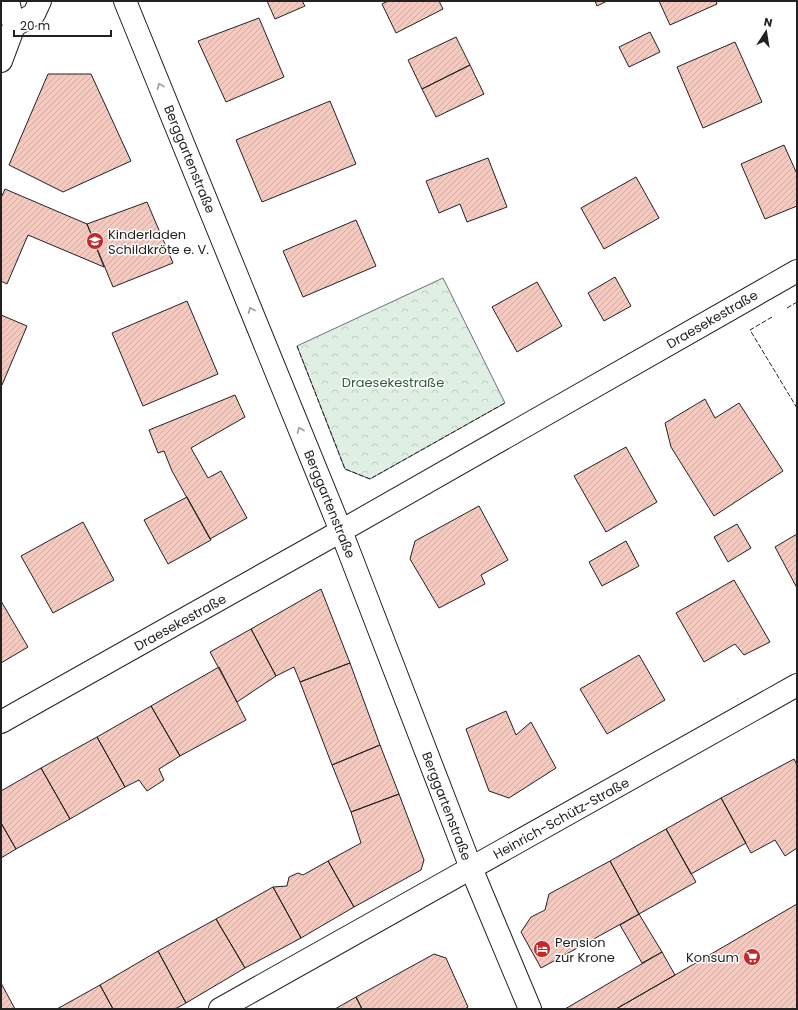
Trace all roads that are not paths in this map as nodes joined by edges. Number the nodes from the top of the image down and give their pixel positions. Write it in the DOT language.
graph roads {
  1 [pos="8,1"];
  2 [pos="40,1"];
  3 [pos="125,1"];
  4 [pos="14,26"];
  5 [pos="1,61"];
  6 [pos="797,271"];
  7 [pos="341,531"];
  8 [pos="797,685"];
  9 [pos="1,722"];
  10 [pos="471,868"];
  11 [pos="220,1009"];
  12 [pos="530,1009"];
  1 -- 4 [label="street"];
  2 -- 4 [label="street"];
  7 -- 3 [label="street, Berggartenstraße, one-way"];
  4 -- 5 [label="street"];
  6 -- 7 [label="street, Draesekestraße"];
  7 -- 9 [label="street, Draesekestraße"];
  7 -- 10 [label="street, Berggartenstraße"];
  8 -- 10 [label="street, Heinrich-Schütz-Straße"];
  10 -- 11 [label="street, Heinrich-Schütz-Straße"];
  10 -- 12 [label="street, Berggartenstraße"];
}
